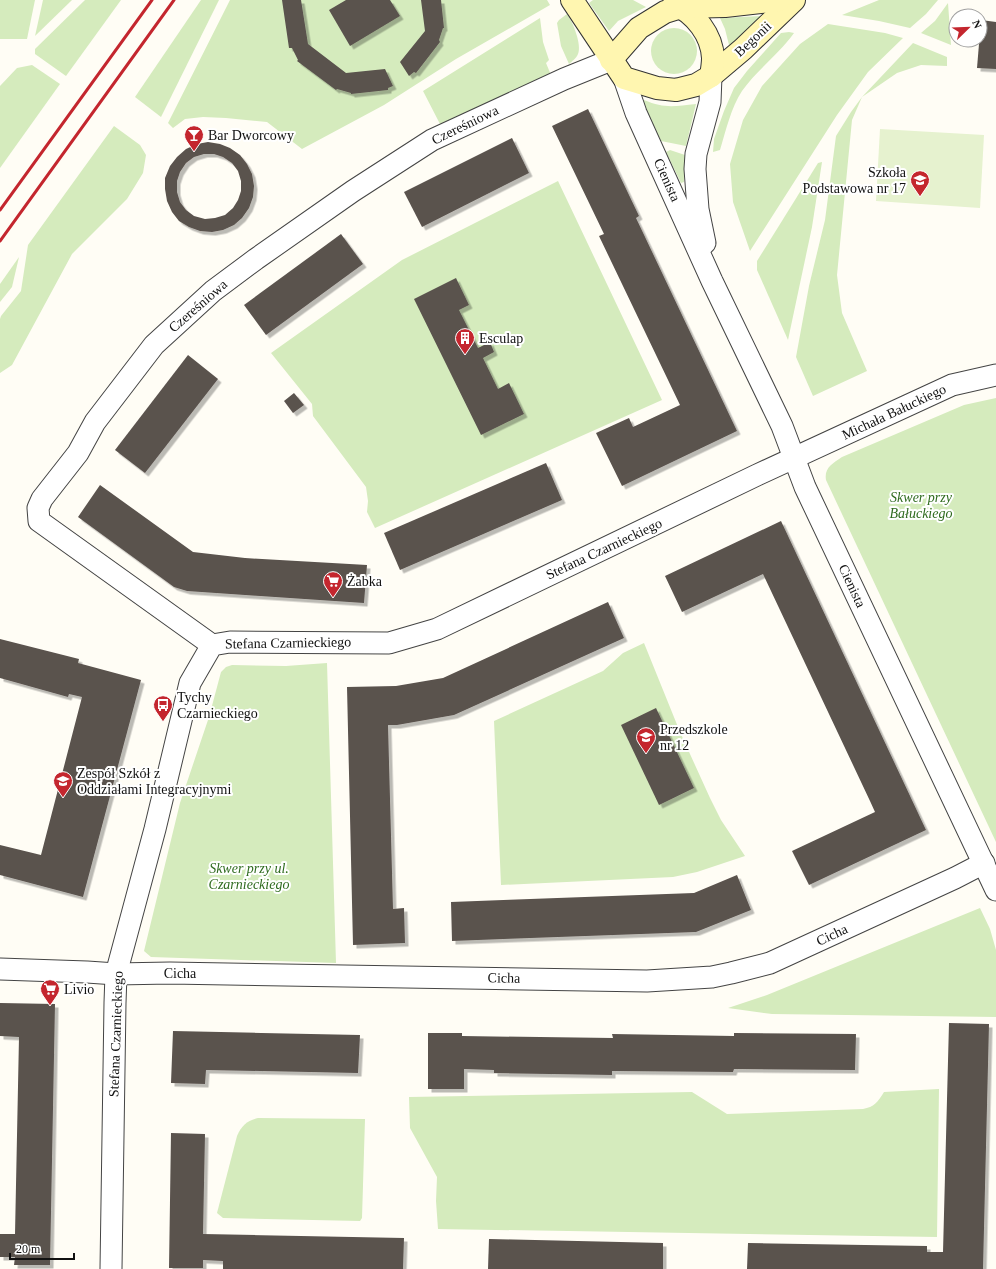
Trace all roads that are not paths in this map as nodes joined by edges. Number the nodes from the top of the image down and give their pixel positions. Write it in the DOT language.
graph roads {
  1 [pos="572,0"];
  2 [pos="779,0"];
  3 [pos="794,0"];
  4 [pos="673,4"];
  5 [pos="612,60"];
  6 [pos="712,76"];
  7 [pos="624,78"];
  8 [pos="712,281"];
  9 [pos="996,375"];
  10 [pos="794,458"];
  11 [pos="212,645"];
  12 [pos="984,863"];
  13 [pos="996,890"];
  14 [pos="0,969"];
  15 [pos="116,974"];
  16 [pos="110,1269"];
  1 -- 5 [label="street"];
  2 -- 4 [label="street, Begonii"];
  3 -- 6 [label="street, Begonii"];
  4 -- 5 [label="street"];
  4 -- 6 [label="street"];
  5 -- 7 [label="street"];
  5 -- 11 [label="street, Czereśniowa"];
  6 -- 7 [label="street"];
  6 -- 8 [label="street, Cienista"];
  7 -- 8 [label="street, Cienista"];
  8 -- 10 [label="street, Cienista"];
  9 -- 10 [label="street, Michała Bałuckiego"];
  10 -- 11 [label="street, Stefana Czarnieckiego"];
  10 -- 12 [label="street, Cienista"];
  11 -- 15 [label="street, Stefana Czarnieckiego"];
  12 -- 13 [label="street, Cienista"];
  12 -- 15 [label="street, Cicha"];
  14 -- 15 [label="street, Cicha"];
  15 -- 16 [label="street, Stefana Czarnieckiego"];
}
